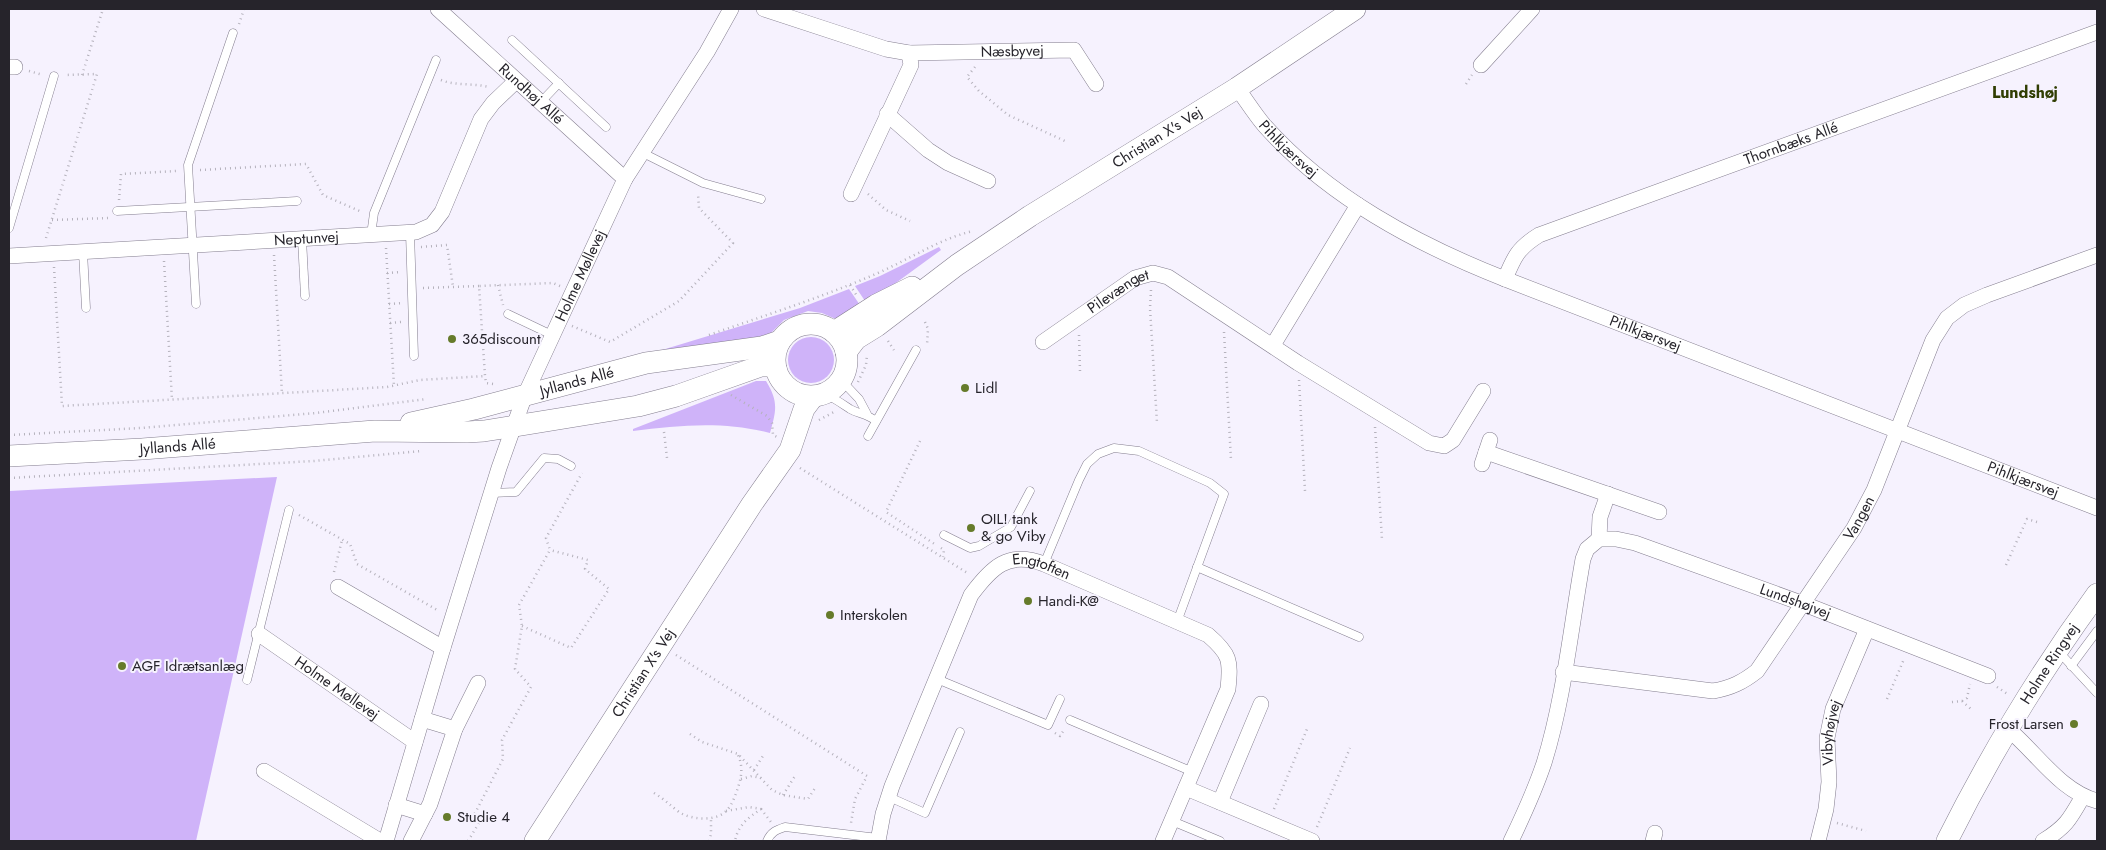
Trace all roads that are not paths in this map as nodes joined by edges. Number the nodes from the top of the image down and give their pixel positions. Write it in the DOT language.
graph roads {
  1 [pos="438,9"];
  2 [pos="731,9"];
  3 [pos="764,9"];
  4 [pos="1355,9"];
  5 [pos="1532,9"];
  6 [pos="233,32"];
  7 [pos="2097,32"];
  8 [pos="512,40"];
  9 [pos="909,53"];
  10 [pos="436,60"];
  11 [pos="1481,65"];
  12 [pos="54,76"];
  13 [pos="559,83"];
  14 [pos="1096,84"];
  15 [pos="510,86"];
  16 [pos="1237,88"];
  17 [pos="540,103"];
  18 [pos="887,114"];
  19 [pos="606,127"];
  20 [pos="641,152"];
  21 [pos="625,179"];
  22 [pos="988,182"];
  23 [pos="853,189"];
  24 [pos="761,199"];
  25 [pos="297,200"];
  26 [pos="1358,205"];
  27 [pos="190,207"];
  28 [pos="117,212"];
  29 [pos="9,228"];
  30 [pos="302,239"];
  31 [pos="380,239"];
  32 [pos="410,240"];
  33 [pos="193,245"];
  34 [pos="83,252"];
  35 [pos="2097,255"];
  36 [pos="9,256"];
  37 [pos="957,265"];
  38 [pos="1505,279"];
  39 [pos="305,296"];
  40 [pos="196,304"];
  41 [pos="86,308"];
  42 [pos="508,314"];
  43 [pos="834,332"];
  44 [pos="552,335"];
  45 [pos="780,341"];
  46 [pos="1043,342"];
  47 [pos="1273,345"];
  48 [pos="916,350"];
  49 [pos="846,352"];
  50 [pos="414,356"];
  51 [pos="776,368"];
  52 [pos="841,380"];
  53 [pos="788,389"];
  54 [pos="1483,391"];
  55 [pos="819,395"];
  56 [pos="525,396"];
  57 [pos="867,414"];
  58 [pos="876,420"];
  59 [pos="513,426"];
  60 [pos="375,431"];
  61 [pos="1898,431"];
  62 [pos="868,436"];
  63 [pos="1486,452"];
  64 [pos="9,456"];
  65 [pos="571,466"];
  66 [pos="1030,491"];
  67 [pos="491,492"];
  68 [pos="1608,494"];
  69 [pos="752,504"];
  70 [pos="2097,508"];
  71 [pos="289,510"];
  72 [pos="1659,512"];
  73 [pos="944,535"];
  74 [pos="1599,539"];
  75 [pos="1044,564"];
  76 [pos="1197,567"];
  77 [pos="338,587"];
  78 [pos="2097,594"];
  79 [pos="1804,604"];
  80 [pos="1177,622"];
  81 [pos="1867,629"];
  82 [pos="2097,633"];
  83 [pos="258,634"];
  84 [pos="1359,637"];
  85 [pos="443,648"];
  86 [pos="2064,658"];
  87 [pos="1563,672"];
  88 [pos="1982,674"];
  89 [pos="937,679"];
  90 [pos="247,680"];
  91 [pos="478,683"];
  92 [pos="2097,693"];
  93 [pos="1060,699"];
  94 [pos="1261,704"];
  95 [pos="422,719"];
  96 [pos="1070,720"];
  97 [pos="455,729"];
  98 [pos="2008,729"];
  99 [pos="960,732"];
  100 [pos="415,742"];
  101 [pos="264,771"];
  102 [pos="1193,772"];
  103 [pos="1186,788"];
  104 [pos="889,797"];
  105 [pos="2090,798"];
  106 [pos="1220,802"];
  107 [pos="396,805"];
  108 [pos="425,814"];
  109 [pos="1172,821"];
  110 [pos="878,840"];
  111 [pos="380,841"];
  112 [pos="386,841"];
  113 [pos="410,841"];
  114 [pos="535,841"];
  115 [pos="767,841"];
  116 [pos="1163,841"];
  117 [pos="1220,841"];
  118 [pos="1312,841"];
  119 [pos="1511,841"];
  120 [pos="1818,841"];
  121 [pos="1947,841"];
  122 [pos="2043,841"];
  1 -- 15 [label="street, Rundhøj Allé"];
  2 -- 20 [label="street, Holme Møllevej"];
  3 -- 9 [label="street, Næsbyvej"];
  4 -- 16 [label="street, Christian X's Vej"];
  5 -- 11 [label="street"];
  6 -- 27 [label="lane"];
  7 -- 38 [label="street, Thornbæks Allé"];
  8 -- 13 [label="lane"];
  9 -- 14 [label="street, Næsbyvej"];
  9 -- 18 [label="street"];
  10 -- 31 [label="lane"];
  12 -- 29 [label="lane"];
  13 -- 17 [label="lane"];
  13 -- 19 [label="lane"];
  15 -- 17 [label="street, Rundhøj Allé"];
  15 -- 32 [label="street, Neptunvej"];
  16 -- 26 [label="street, Pihlkjærsvej"];
  16 -- 37 [label="street, Christian X's Vej"];
  17 -- 21 [label="street, Rundhøj Allé"];
  18 -- 22 [label="street"];
  18 -- 23 [label="street"];
  20 -- 21 [label="street, Holme Møllevej"];
  20 -- 24 [label="lane"];
  21 -- 44 [label="street, Holme Møllevej"];
  25 -- 27 [label="lane"];
  26 -- 38 [label="street, Pihlkjærsvej"];
  26 -- 47 [label="street"];
  27 -- 28 [label="lane"];
  27 -- 33 [label="lane"];
  30 -- 31 [label="street, Neptunvej"];
  30 -- 33 [label="street, Neptunvej"];
  30 -- 39 [label="lane"];
  31 -- 32 [label="street, Neptunvej"];
  32 -- 50 [label="lane"];
  33 -- 34 [label="street, Neptunvej"];
  33 -- 40 [label="lane"];
  34 -- 36 [label="street, Neptunvej"];
  34 -- 41 [label="lane"];
  35 -- 61 [label="street, Vangen"];
  37 -- 43 [label="street, Christian X's Vej"];
  37 -- 49 [label="street, Christian X's Vej"];
  38 -- 61 [label="street, Pihlkjærsvej"];
  42 -- 44 [label="lane"];
  43 -- 45 [label="street"];
  43 -- 49 [label="street"];
  44 -- 56 [label="street, Holme Møllevej"];
  45 -- 51 [label="street"];
  45 -- 56 [label="street, Jyllands Allé"];
  46 -- 47 [label="street, Pilevænget"];
  47 -- 54 [label="street, Pilevænget"];
  48 -- 58 [label="lane"];
  49 -- 52 [label="street"];
  51 -- 53 [label="street"];
  51 -- 59 [label="street, Jyllands Allé"];
  52 -- 55 [label="street"];
  52 -- 57 [label="lane"];
  53 -- 55 [label="street"];
  53 -- 69 [label="street, Christian X's Vej"];
  55 -- 57 [label="lane"];
  55 -- 69 [label="street, Christian X's Vej"];
  56 -- 59 [label="street, Holme Møllevej"];
  56 -- 60 [label="street, Jyllands Allé"];
  57 -- 58 [label="lane"];
  58 -- 62 [label="lane"];
  59 -- 60 [label="street, Jyllands Allé"];
  59 -- 67 [label="street, Holme Møllevej"];
  60 -- 64 [label="street, Jyllands Allé"];
  61 -- 70 [label="street, Pihlkjærsvej"];
  61 -- 79 [label="street, Vangen"];
  63 -- 68 [label="street"];
  65 -- 67 [label="lane"];
  66 -- 73 [label="lane"];
  67 -- 85 [label="street, Holme Møllevej"];
  68 -- 72 [label="street"];
  68 -- 74 [label="street"];
  69 -- 114 [label="street, Christian X's Vej"];
  71 -- 83 [label="lane"];
  74 -- 79 [label="street, Lundshøjvej"];
  74 -- 87 [label="street"];
  75 -- 76 [label="lane"];
  75 -- 80 [label="street, Engtoften"];
  75 -- 89 [label="street, Engtoften"];
  76 -- 80 [label="lane"];
  76 -- 84 [label="lane"];
  77 -- 85 [label="street"];
  78 -- 86 [label="street, Holme Ringvej"];
  79 -- 81 [label="street, Lundshøjvej"];
  79 -- 87 [label="street, Vangen"];
  80 -- 102 [label="street, Engtoften"];
  81 -- 88 [label="street, Lundshøjvej"];
  81 -- 120 [label="street, Vibyhøjvej"];
  82 -- 86 [label="lane"];
  83 -- 90 [label="lane"];
  83 -- 100 [label="street, Holme Møllevej"];
  85 -- 95 [label="street, Holme Møllevej"];
  86 -- 92 [label="lane"];
  86 -- 98 [label="street, Holme Ringvej"];
  87 -- 119 [label="street"];
  89 -- 93 [label="lane"];
  89 -- 104 [label="street, Engtoften"];
  91 -- 97 [label="street"];
  94 -- 106 [label="street"];
  95 -- 97 [label="street"];
  95 -- 100 [label="street, Holme Møllevej"];
  96 -- 102 [label="lane"];
  97 -- 108 [label="street"];
  98 -- 105 [label="street"];
  98 -- 121 [label="street, Holme Ringvej"];
  99 -- 104 [label="lane"];
  100 -- 107 [label="street, Holme Møllevej"];
  101 -- 111 [label="street"];
  102 -- 103 [label="street, Engtoften"];
  103 -- 106 [label="street"];
  103 -- 109 [label="street, Engtoften"];
  104 -- 110 [label="street, Engtoften"];
  105 -- 122 [label="street"];
  106 -- 118 [label="street"];
  107 -- 108 [label="street"];
  107 -- 112 [label="street, Holme Møllevej"];
  108 -- 113 [label="street"];
  109 -- 116 [label="street, Engtoften"];
  109 -- 117 [label="lane"];
  110 -- 115 [label="lane"];
}
